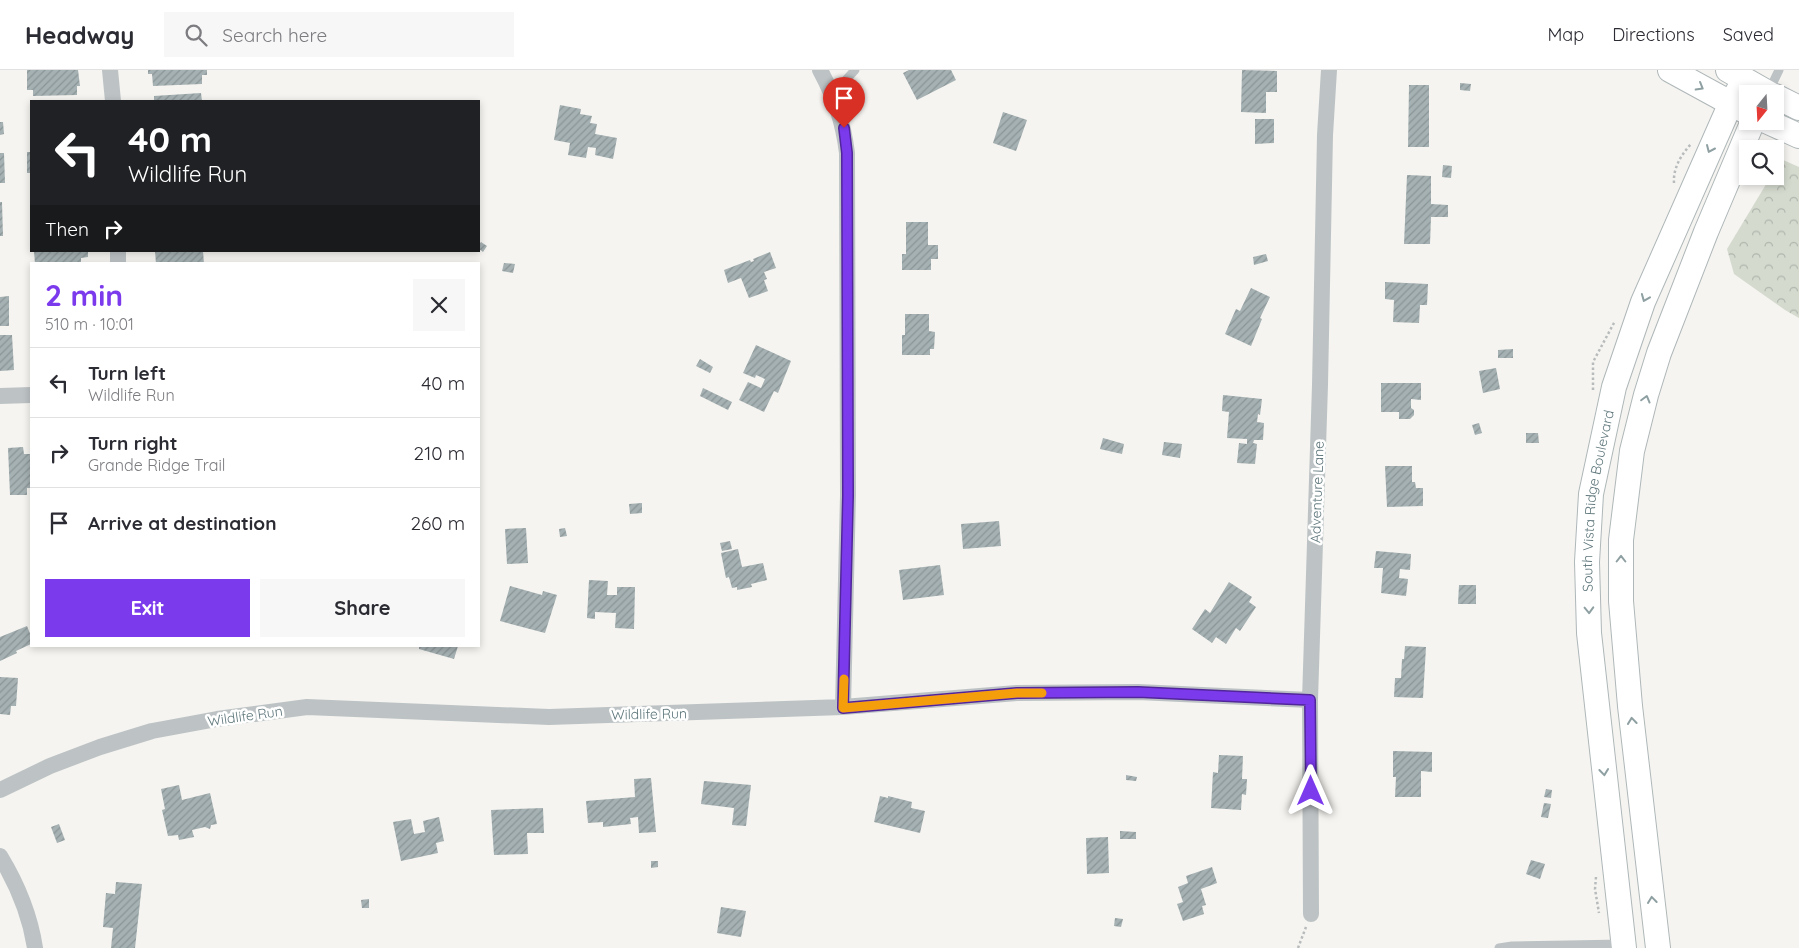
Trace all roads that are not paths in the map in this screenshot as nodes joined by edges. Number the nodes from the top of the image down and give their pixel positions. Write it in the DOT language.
graph roads {
  1 [pos="110,70"];
  2 [pos="820,70"];
  3 [pos="855,70"];
  4 [pos="1329,70"];
  5 [pos="1670,70"];
  6 [pos="1779,70"];
  7 [pos="1740,73"];
  8 [pos="1757,85"];
  9 [pos="1773,85"];
  10 [pos="113,100"];
  11 [pos="1784,101"];
  12 [pos="836,102"];
  13 [pos="1799,108"];
  14 [pos="1739,109"];
  15 [pos="1784,129"];
  16 [pos="1749,130"];
  17 [pos="1799,136"];
  18 [pos="30,395"];
  19 [pos="0,396"];
  20 [pos="1310,700"];
  21 [pos="843,708"];
  22 [pos="0,790"];
  23 [pos="0,856"];
  24 [pos="1311,914"];
  25 [pos="1624,946"];
  26 [pos="36,948"];
  27 [pos="1499,948"];
  28 [pos="1658,948"];
  1 -- 10 [label="street"];
  2 -- 12 [label="street"];
  3 -- 12 [label="lane"];
  4 -- 20 [label="street, Adventure Lane"];
  5 -- 14 [label="street, one-way"];
  6 -- 9 [label="lane"];
  7 -- 8 [label="street"];
  11 -- 13 [label="street"];
  12 -- 21 [label="street"];
  14 -- 25 [label="street, South Vista Ridge Boulevard, one-way"];
  15 -- 17 [label="street"];
  28 -- 16 [label="street, South Vista Ridge Boulevard, one-way"];
  18 -- 19 [label="street"];
  20 -- 21 [label="street, Wildlife Run"];
  20 -- 24 [label="street, Adventure Lane"];
  21 -- 22 [label="street, Wildlife Run"];
  23 -- 26 [label="street"];
  25 -- 27 [label="lane"];
}
